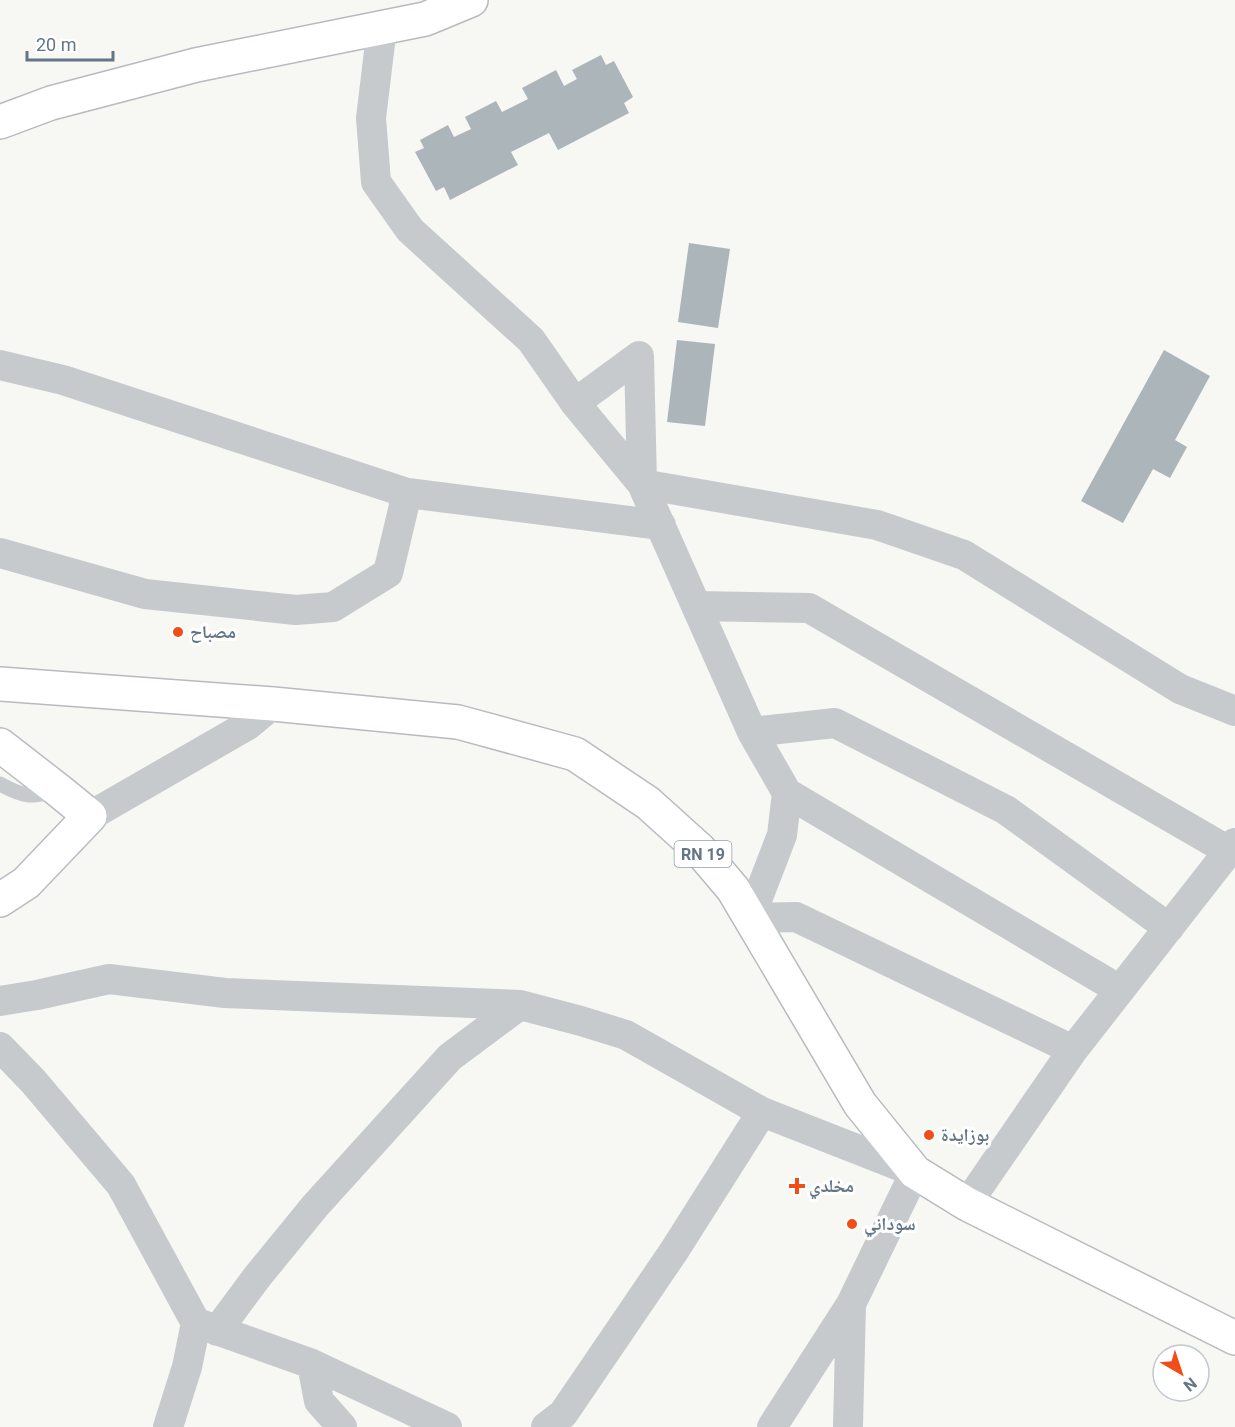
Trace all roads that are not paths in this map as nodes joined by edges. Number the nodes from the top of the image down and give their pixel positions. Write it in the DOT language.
graph roads {
  1 [pos="471,0"];
  2 [pos="382,27"];
  3 [pos="0,122"];
  4 [pos="0,365"];
  5 [pos="575,403"];
  6 [pos="642,484"];
  7 [pos="407,493"];
  8 [pos="661,525"];
  9 [pos="0,553"];
  10 [pos="696,606"];
  11 [pos="0,684"];
  12 [pos="273,704"];
  13 [pos="1235,711"];
  14 [pos="752,732"];
  15 [pos="0,745"];
  16 [pos="0,784"];
  17 [pos="58,790"];
  18 [pos="787,793"];
  19 [pos="90,816"];
  20 [pos="1233,849"];
  21 [pos="0,900"];
  22 [pos="750,918"];
  23 [pos="1169,928"];
  24 [pos="1120,990"];
  25 [pos="0,1000"];
  26 [pos="520,1005"];
  27 [pos="0,1047"];
  28 [pos="1073,1050"];
  29 [pos="762,1112"];
  30 [pos="915,1172"];
  31 [pos="967,1204"];
  32 [pos="851,1304"];
  33 [pos="207,1327"];
  34 [pos="1235,1338"];
  35 [pos="312,1364"];
  36 [pos="168,1427"];
  37 [pos="342,1427"];
  38 [pos="447,1427"];
  39 [pos="546,1427"];
  40 [pos="772,1427"];
  41 [pos="848,1427"];
  1 -- 2 [label="main road"];
  2 -- 3 [label="main road"];
  2 -- 5 [label="street"];
  4 -- 7 [label="street"];
  5 -- 6 [label="street"];
  5 -- 6 [label="street"];
  6 -- 8 [label="street"];
  6 -- 13 [label="street"];
  7 -- 8 [label="street"];
  7 -- 9 [label="street"];
  8 -- 10 [label="street"];
  10 -- 14 [label="street"];
  10 -- 20 [label="street"];
  11 -- 12 [label="main road, RN 19"];
  12 -- 19 [label="street"];
  12 -- 22 [label="main road, RN 19"];
  14 -- 18 [label="street"];
  14 -- 23 [label="street"];
  15 -- 17 [label="main road"];
  16 -- 17 [label="lane"];
  17 -- 19 [label="main road"];
  18 -- 22 [label="street"];
  18 -- 24 [label="street"];
  19 -- 21 [label="main road"];
  20 -- 23 [label="street"];
  22 -- 28 [label="street"];
  22 -- 30 [label="main road, RN 19"];
  23 -- 24 [label="street"];
  24 -- 28 [label="street"];
  25 -- 26 [label="street"];
  26 -- 29 [label="street"];
  26 -- 33 [label="street"];
  27 -- 33 [label="street"];
  28 -- 31 [label="street"];
  29 -- 30 [label="street"];
  29 -- 39 [label="street"];
  30 -- 31 [label="main road, RN 19"];
  30 -- 32 [label="street"];
  31 -- 34 [label="main road, RN 19"];
  32 -- 40 [label="street"];
  32 -- 41 [label="street"];
  33 -- 35 [label="street"];
  33 -- 36 [label="street"];
  35 -- 37 [label="street"];
  35 -- 38 [label="street"];
}
